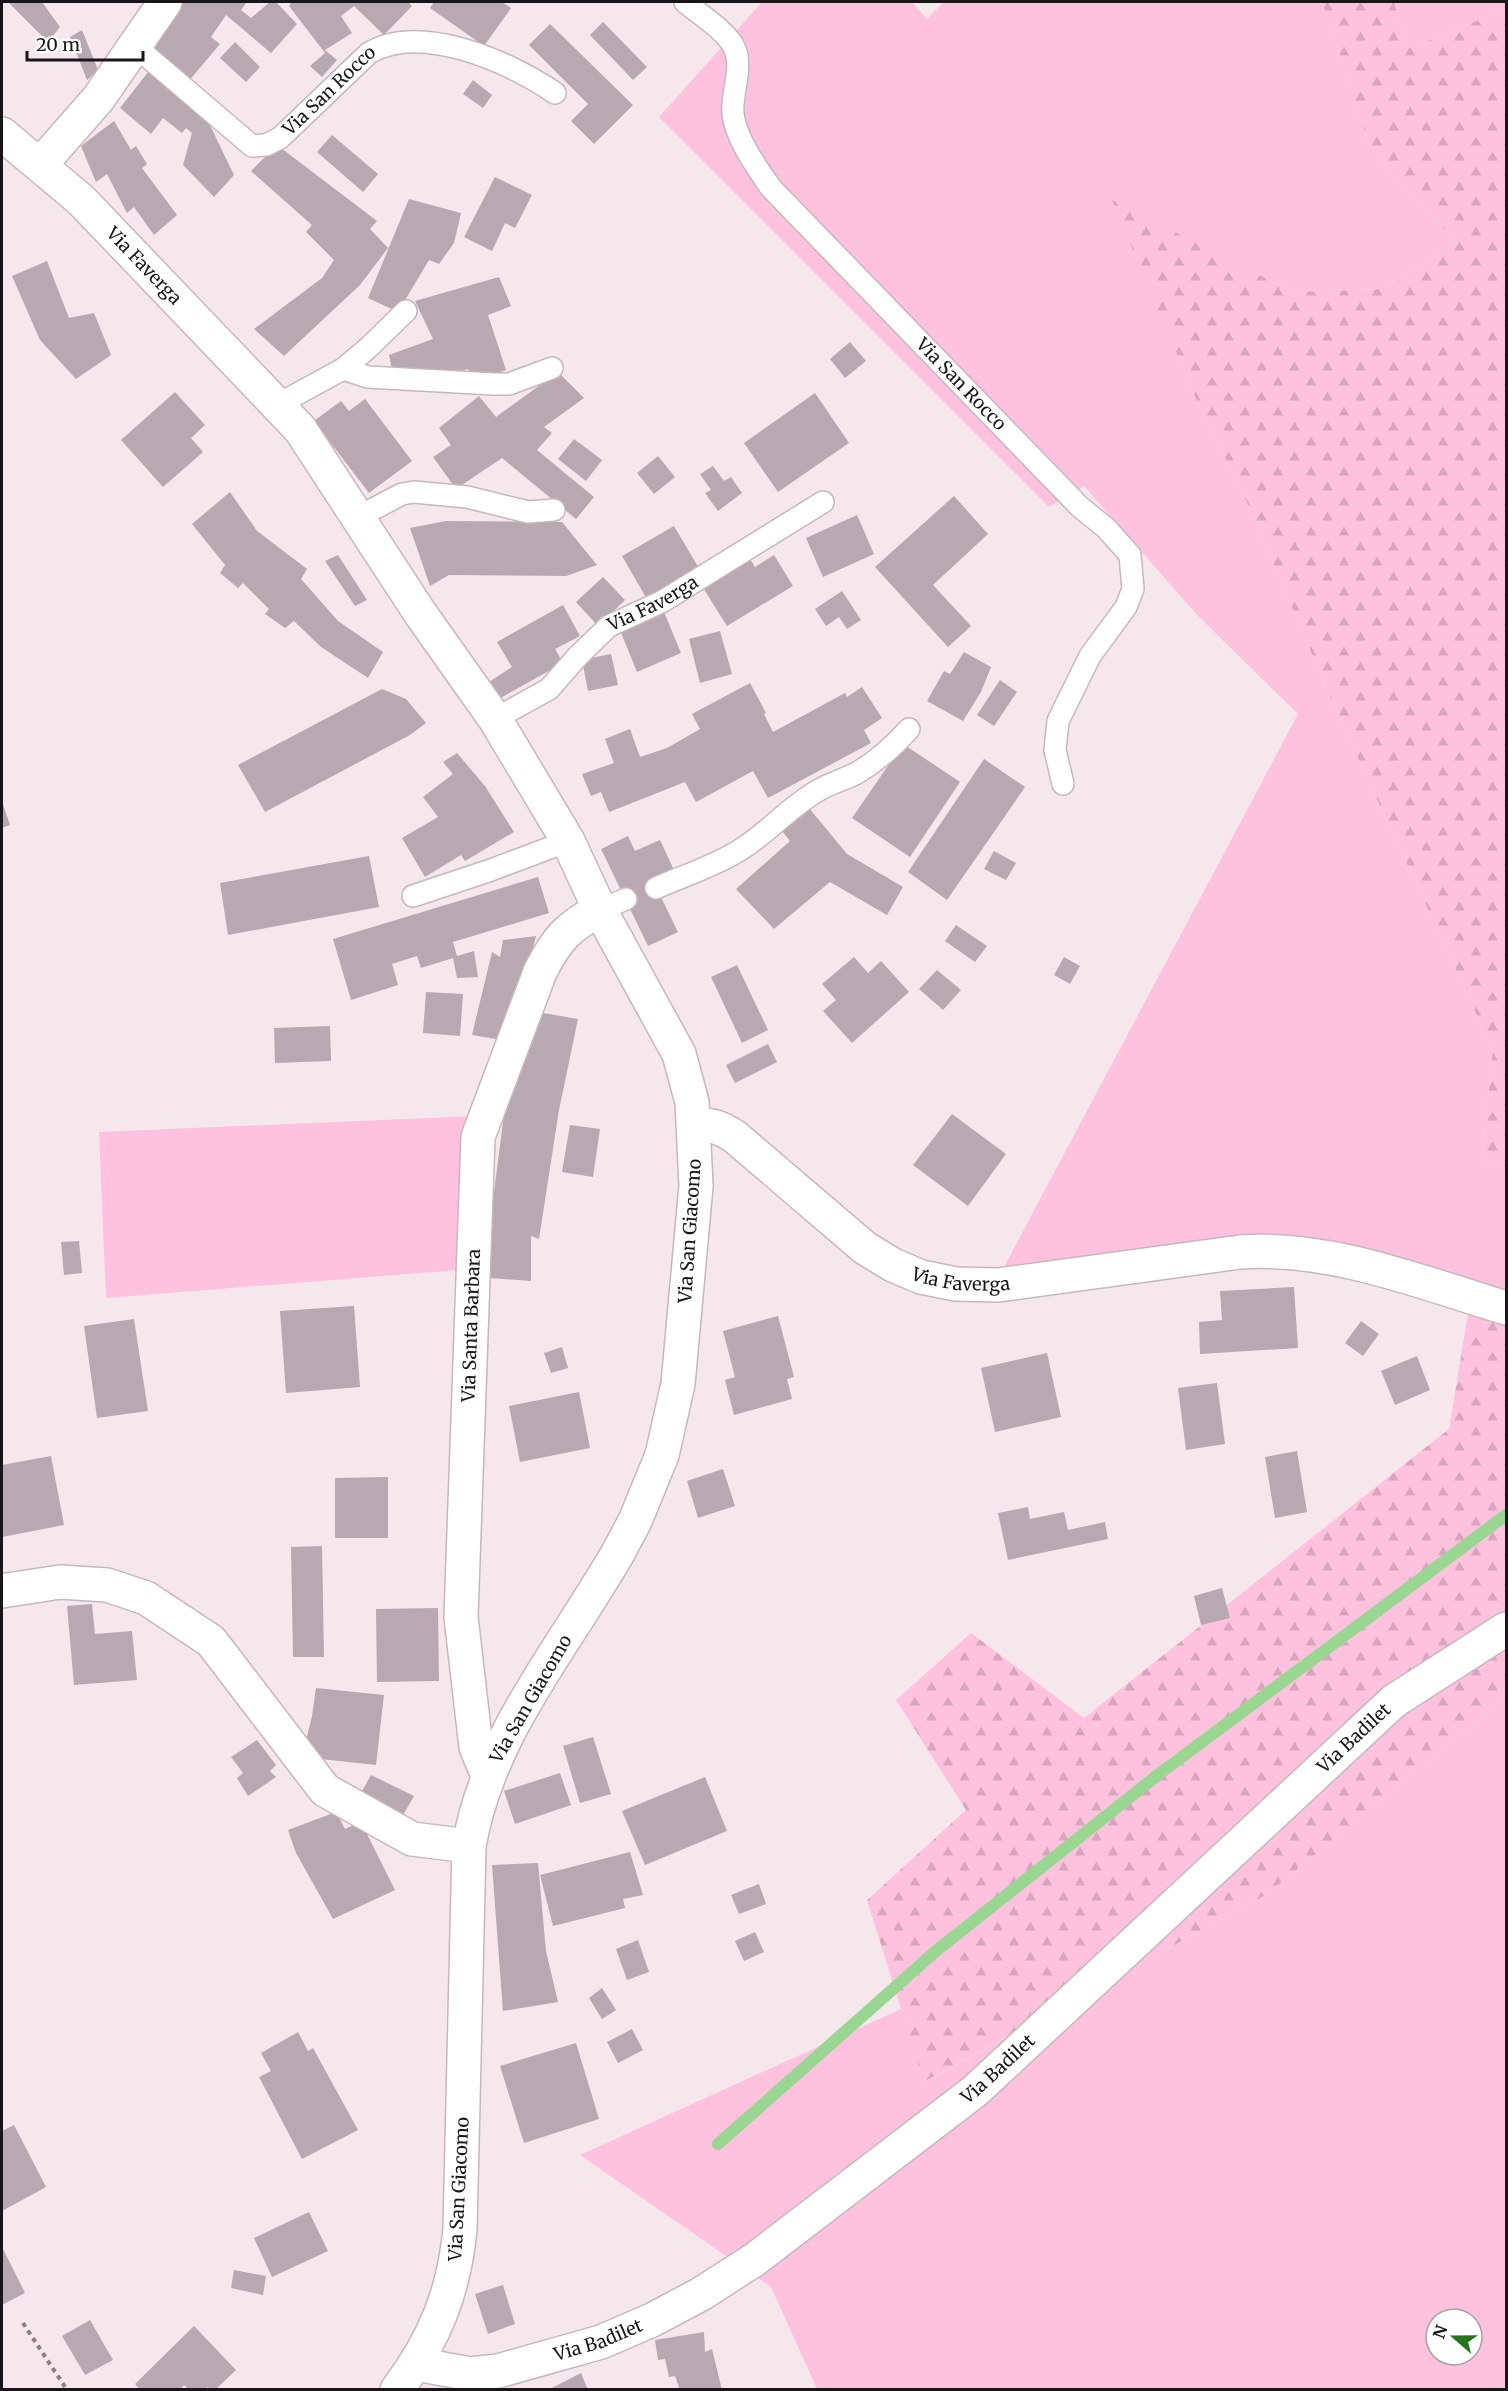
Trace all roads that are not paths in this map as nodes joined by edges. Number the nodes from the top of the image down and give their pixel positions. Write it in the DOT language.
graph roads {
  1 [pos="165,2"];
  2 [pos="685,2"];
  3 [pos="135,46"];
  4 [pos="555,93"];
  5 [pos="2,134"];
  6 [pos="39,165"];
  7 [pos="406,311"];
  8 [pos="552,368"];
  9 [pos="343,369"];
  10 [pos="277,405"];
  11 [pos="823,502"];
  12 [pos="554,510"];
  13 [pos="358,517"];
  14 [pos="495,719"];
  15 [pos="909,729"];
  16 [pos="1063,784"];
  17 [pos="568,841"];
  18 [pos="656,888"];
  19 [pos="413,896"];
  20 [pos="613,904"];
  21 [pos="694,1124"];
  22 [pos="1506,1308"];
  23 [pos="2,1591"];
  24 [pos="1506,1629"];
  25 [pos="488,1776"];
  26 [pos="470,1846"];
  27 [pos="407,2377"];
  1 -- 3 [label="street"];
  2 -- 16 [label="lane, Via San Rocco"];
  3 -- 4 [label="lane, Via San Rocco"];
  3 -- 6 [label="street"];
  5 -- 6 [label="street, Via Faverga"];
  6 -- 10 [label="street, Via Faverga"];
  7 -- 9 [label="lane"];
  8 -- 9 [label="lane"];
  9 -- 10 [label="lane"];
  10 -- 13 [label="street, Via Faverga"];
  11 -- 14 [label="lane, Via Faverga"];
  12 -- 13 [label="lane"];
  13 -- 14 [label="street, Via Faverga"];
  14 -- 17 [label="street, Via Faverga"];
  15 -- 18 [label="lane"];
  17 -- 19 [label="lane"];
  17 -- 20 [label="street, Via Faverga"];
  20 -- 21 [label="street, Via Faverga"];
  20 -- 25 [label="street, Via Santa Barbara"];
  21 -- 22 [label="street, Via Faverga"];
  21 -- 25 [label="street, Via San Giacomo"];
  23 -- 26 [label="street"];
  24 -- 27 [label="street, Via Badilet"];
  25 -- 26 [label="street, Via San Giacomo"];
  26 -- 27 [label="street, Via San Giacomo"];
}
